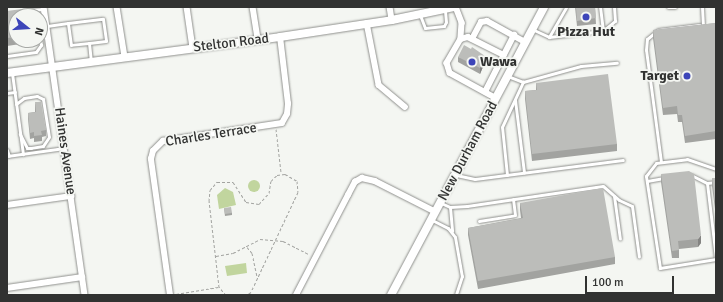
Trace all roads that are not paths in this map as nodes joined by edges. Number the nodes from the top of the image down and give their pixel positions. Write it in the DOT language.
graph roads {
  1 [pos="117,7"];
  2 [pos="187,7"];
  3 [pos="253,7"];
  4 [pos="390,7"];
  5 [pos="455,7"];
  6 [pos="544,7"];
  7 [pos="566,7"];
  8 [pos="600,7"];
  9 [pos="614,7"];
  10 [pos="668,7"];
  11 [pos="674,7"];
  12 [pos="702,7"];
  13 [pos="445,10"];
  14 [pos="420,15"];
  15 [pos="392,20"];
  16 [pos="68,23"];
  17 [pos="367,24"];
  18 [pos="704,24"];
  19 [pos="710,24"];
  20 [pos="48,26"];
  21 [pos="532,29"];
  22 [pos="603,31"];
  23 [pos="48,33"];
  24 [pos="514,35"];
  25 [pos="280,37"];
  26 [pos="549,37"];
  27 [pos="258,39"];
  28 [pos="461,39"];
  29 [pos="472,39"];
  30 [pos="526,42"];
  31 [pos="89,43"];
  32 [pos="39,48"];
  33 [pos="193,48"];
  34 [pos="504,55"];
  35 [pos="7,56"];
  36 [pos="125,57"];
  37 [pos="91,61"];
  38 [pos="617,63"];
  39 [pos="53,67"];
  40 [pos="10,73"];
  41 [pos="507,76"];
  42 [pos="523,82"];
  43 [pos="15,92"];
  44 [pos="485,92"];
  45 [pos="7,93"];
  46 [pos="496,98"];
  47 [pos="515,100"];
  48 [pos="16,104"];
  49 [pos="406,107"];
  50 [pos="20,134"];
  51 [pos="64,148"];
  52 [pos="7,150"];
  53 [pos="23,154"];
  54 [pos="8,156"];
  55 [pos="623,160"];
  56 [pos="661,162"];
  57 [pos="716,169"];
  58 [pos="524,172"];
  59 [pos="506,174"];
  60 [pos="456,175"];
  61 [pos="683,176"];
  62 [pos="669,178"];
  63 [pos="647,180"];
  64 [pos="716,182"];
  65 [pos="707,183"];
  66 [pos="71,196"];
  67 [pos="614,196"];
  68 [pos="513,199"];
  69 [pos="441,203"];
  70 [pos="7,205"];
  71 [pos="450,207"];
  72 [pos="436,212"];
  73 [pos="432,220"];
  74 [pos="479,221"];
  75 [pos="452,231"];
  76 [pos="620,239"];
  77 [pos="639,257"];
  78 [pos="716,259"];
  79 [pos="82,277"];
  80 [pos="7,288"];
  81 [pos="85,295"];
  82 [pos="170,295"];
  83 [pos="296,295"];
  84 [pos="391,295"];
  85 [pos="456,295"];
  1 -- 36 [label="street"];
  2 -- 33 [label="street"];
  3 -- 27 [label="street"];
  4 -- 15 [label="street"];
  5 -- 13 [label="main road, Stelton Road"];
  5 -- 28 [label="street"];
  6 -- 21 [label="main road, New Durham Road"];
  7 -- 26 [label="lane"];
  8 -- 22 [label="lane"];
  9 -- 22 [label="lane"];
  10 -- 11 [label="lane"];
  12 -- 18 [label="lane"];
  13 -- 14 [label="main road, Stelton Road"];
  13 -- 14 [label="lane"];
  14 -- 15 [label="main road, Stelton Road"];
  15 -- 17 [label="main road, Stelton Road"];
  16 -- 20 [label="lane"];
  16 -- 31 [label="lane"];
  16 -- 31 [label="lane"];
  17 -- 25 [label="main road, Stelton Road"];
  17 -- 49 [label="street"];
  18 -- 19 [label="lane"];
  18 -- 56 [label="lane"];
  21 -- 26 [label="lane"];
  21 -- 30 [label="main road, New Durham Road"];
  22 -- 26 [label="lane"];
  23 -- 39 [label="street, Haines Avenue"];
  24 -- 29 [label="street"];
  24 -- 30 [label="street"];
  24 -- 34 [label="street"];
  25 -- 27 [label="main road, Stelton Road"];
  25 -- 82 [label="street, Charles Terrace"];
  27 -- 33 [label="main road, Stelton Road"];
  28 -- 29 [label="street"];
  28 -- 44 [label="street"];
  29 -- 34 [label="street"];
  30 -- 41 [label="main road, New Durham Road"];
  31 -- 37 [label="lane"];
  32 -- 35 [label="lane"];
  33 -- 36 [label="main road, Stelton Road"];
  34 -- 44 [label="street"];
  36 -- 37 [label="main road, Stelton Road"];
  37 -- 39 [label="main road, Stelton Road"];
  38 -- 42 [label="lane"];
  39 -- 40 [label="main road, Stelton Road"];
  39 -- 51 [label="street, Haines Avenue"];
  40 -- 43 [label="lane"];
  41 -- 42 [label="lane"];
  41 -- 46 [label="main road, New Durham Road"];
  42 -- 47 [label="lane"];
  43 -- 45 [label="lane"];
  43 -- 48 [label="lane"];
  44 -- 46 [label="street"];
  46 -- 60 [label="main road, New Durham Road"];
  47 -- 58 [label="lane"];
  47 -- 59 [label="lane"];
  48 -- 50 [label="lane"];
  48 -- 50 [label="lane"];
  50 -- 53 [label="lane"];
  51 -- 53 [label="lane"];
  51 -- 66 [label="street, Haines Avenue"];
  52 -- 54 [label="lane"];
  53 -- 54 [label="lane"];
  55 -- 58 [label="lane"];
  56 -- 57 [label="lane"];
  56 -- 63 [label="lane"];
  58 -- 59 [label="lane"];
  59 -- 60 [label="lane"];
  60 -- 69 [label="main road, New Durham Road"];
  61 -- 65 [label="lane"];
  62 -- 63 [label="lane"];
  63 -- 78 [label="lane"];
  64 -- 65 [label="lane"];
  65 -- 78 [label="lane"];
  66 -- 70 [label="street"];
  66 -- 79 [label="street, Haines Avenue"];
  67 -- 68 [label="lane"];
  67 -- 76 [label="lane"];
  67 -- 77 [label="lane"];
  68 -- 71 [label="lane"];
  68 -- 74 [label="lane"];
  69 -- 71 [label="lane"];
  69 -- 72 [label="main road, New Durham Road"];
  71 -- 75 [label="lane"];
  72 -- 73 [label="main road, New Durham Road"];
  72 -- 83 [label="street"];
  73 -- 75 [label="lane"];
  73 -- 84 [label="main road, New Durham Road"];
  75 -- 85 [label="lane"];
  79 -- 80 [label="street"];
  79 -- 81 [label="street, Haines Avenue"];
}
